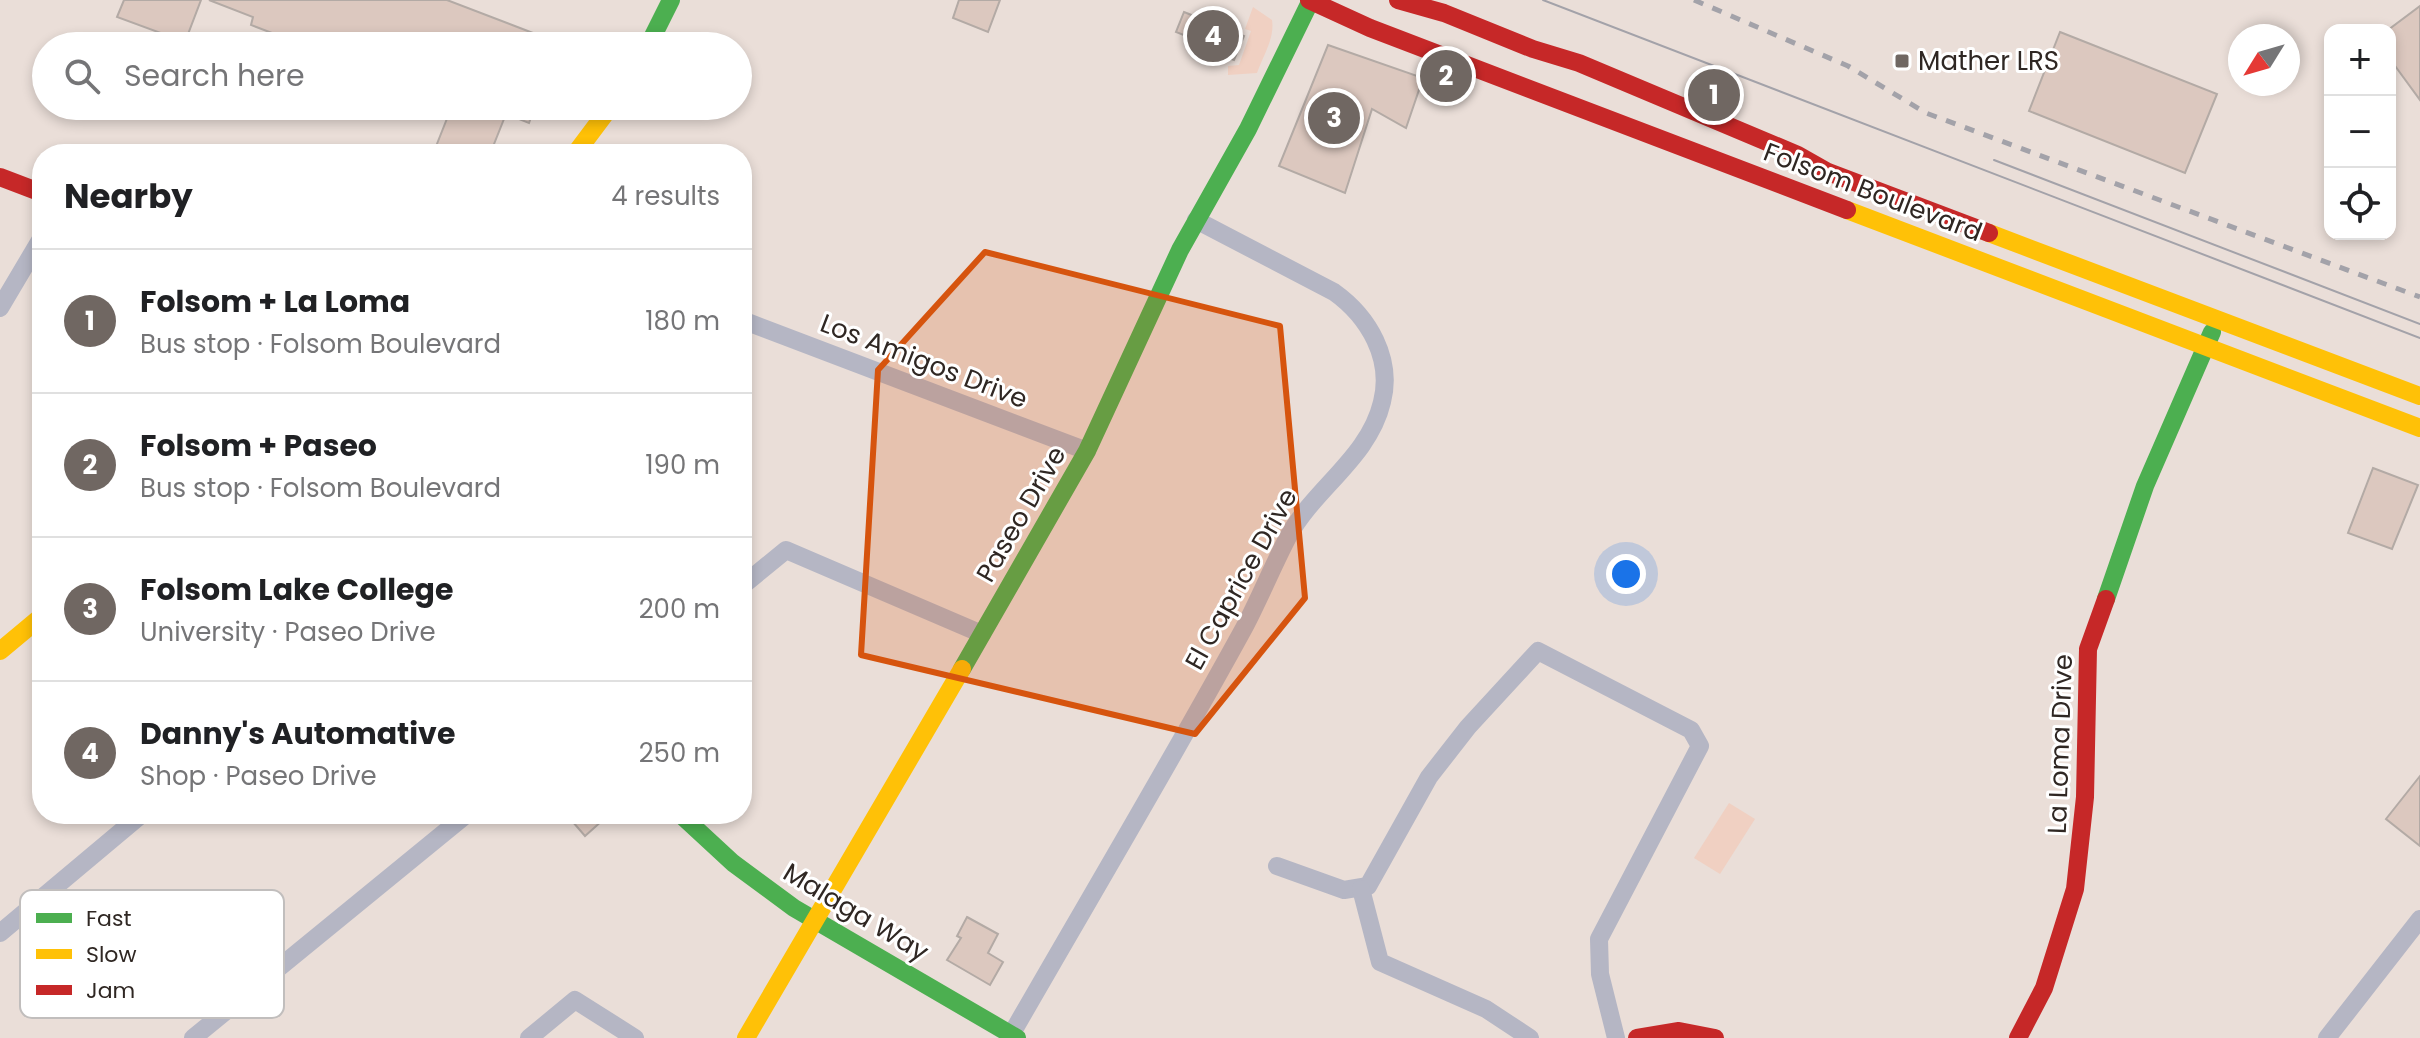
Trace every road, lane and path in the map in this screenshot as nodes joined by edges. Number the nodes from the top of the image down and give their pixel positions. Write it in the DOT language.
graph roads {
  1 [pos="671,0"];
  2 [pos="1310,0"];
  3 [pos="1398,0"];
  4 [pos="1431,3"];
  5 [pos="655,32"];
  6 [pos="600,120"];
  7 [pos="582,144"];
  8 [pos="0,177"];
  9 [pos="32,189"];
  10 [pos="1196,220"];
  11 [pos="32,254"];
  12 [pos="0,308"];
  13 [pos="2217,320"];
  14 [pos="752,324"];
  15 [pos="2206,347"];
  16 [pos="2420,396"];
  17 [pos="2420,428"];
  18 [pos="1087,451"];
  19 [pos="752,578"];
  20 [pos="32,624"];
  21 [pos="982,634"];
  22 [pos="0,651"];
  23 [pos="130,824"];
  24 [pos="455,824"];
  25 [pos="691,824"];
  26 [pos="1277,866"];
  27 [pos="1361,889"];
  28 [pos="51,890"];
  29 [pos="20,916"];
  30 [pos="2420,919"];
  31 [pos="816,922"];
  32 [pos="0,933"];
  33 [pos="284,964"];
  34 [pos="217,1018"];
  35 [pos="1014,1036"];
  36 [pos="193,1038"];
  37 [pos="529,1038"];
  38 [pos="635,1038"];
  39 [pos="746,1038"];
  40 [pos="1530,1038"];
  41 [pos="1616,1038"];
  42 [pos="1637,1038"];
  43 [pos="1715,1038"];
  44 [pos="2018,1038"];
  45 [pos="2327,1038"];
  1 -- 5 [label="street"];
  2 -- 10 [label="street, Paseo Drive"];
  2 -- 15 [label="street, Folsom Boulevard"];
  3 -- 4 [label="street, Folsom Boulevard"];
  4 -- 13 [label="street, Folsom Boulevard"];
  6 -- 7 [label="street"];
  8 -- 9 [label="street"];
  10 -- 18 [label="street, Paseo Drive"];
  10 -- 35 [label="street, El Caprice Drive"];
  11 -- 12 [label="street"];
  13 -- 15 [label="street, La Loma Drive"];
  13 -- 16 [label="street, Folsom Boulevard"];
  14 -- 18 [label="street, Los Amigos Drive"];
  15 -- 17 [label="street, Folsom Boulevard"];
  15 -- 44 [label="street, La Loma Drive"];
  18 -- 21 [label="street, Paseo Drive"];
  19 -- 21 [label="street"];
  20 -- 22 [label="street"];
  21 -- 31 [label="street, Paseo Drive"];
  23 -- 28 [label="street"];
  24 -- 33 [label="street"];
  25 -- 31 [label="street, Malaga Way"];
  26 -- 27 [label="street"];
  27 -- 40 [label="street"];
  27 -- 41 [label="street"];
  29 -- 32 [label="street"];
  30 -- 45 [label="street"];
  31 -- 35 [label="street, Malaga Way"];
  31 -- 39 [label="street, Paseo Drive"];
  34 -- 36 [label="street"];
  37 -- 38 [label="street"];
  42 -- 43 [label="street"];
}
